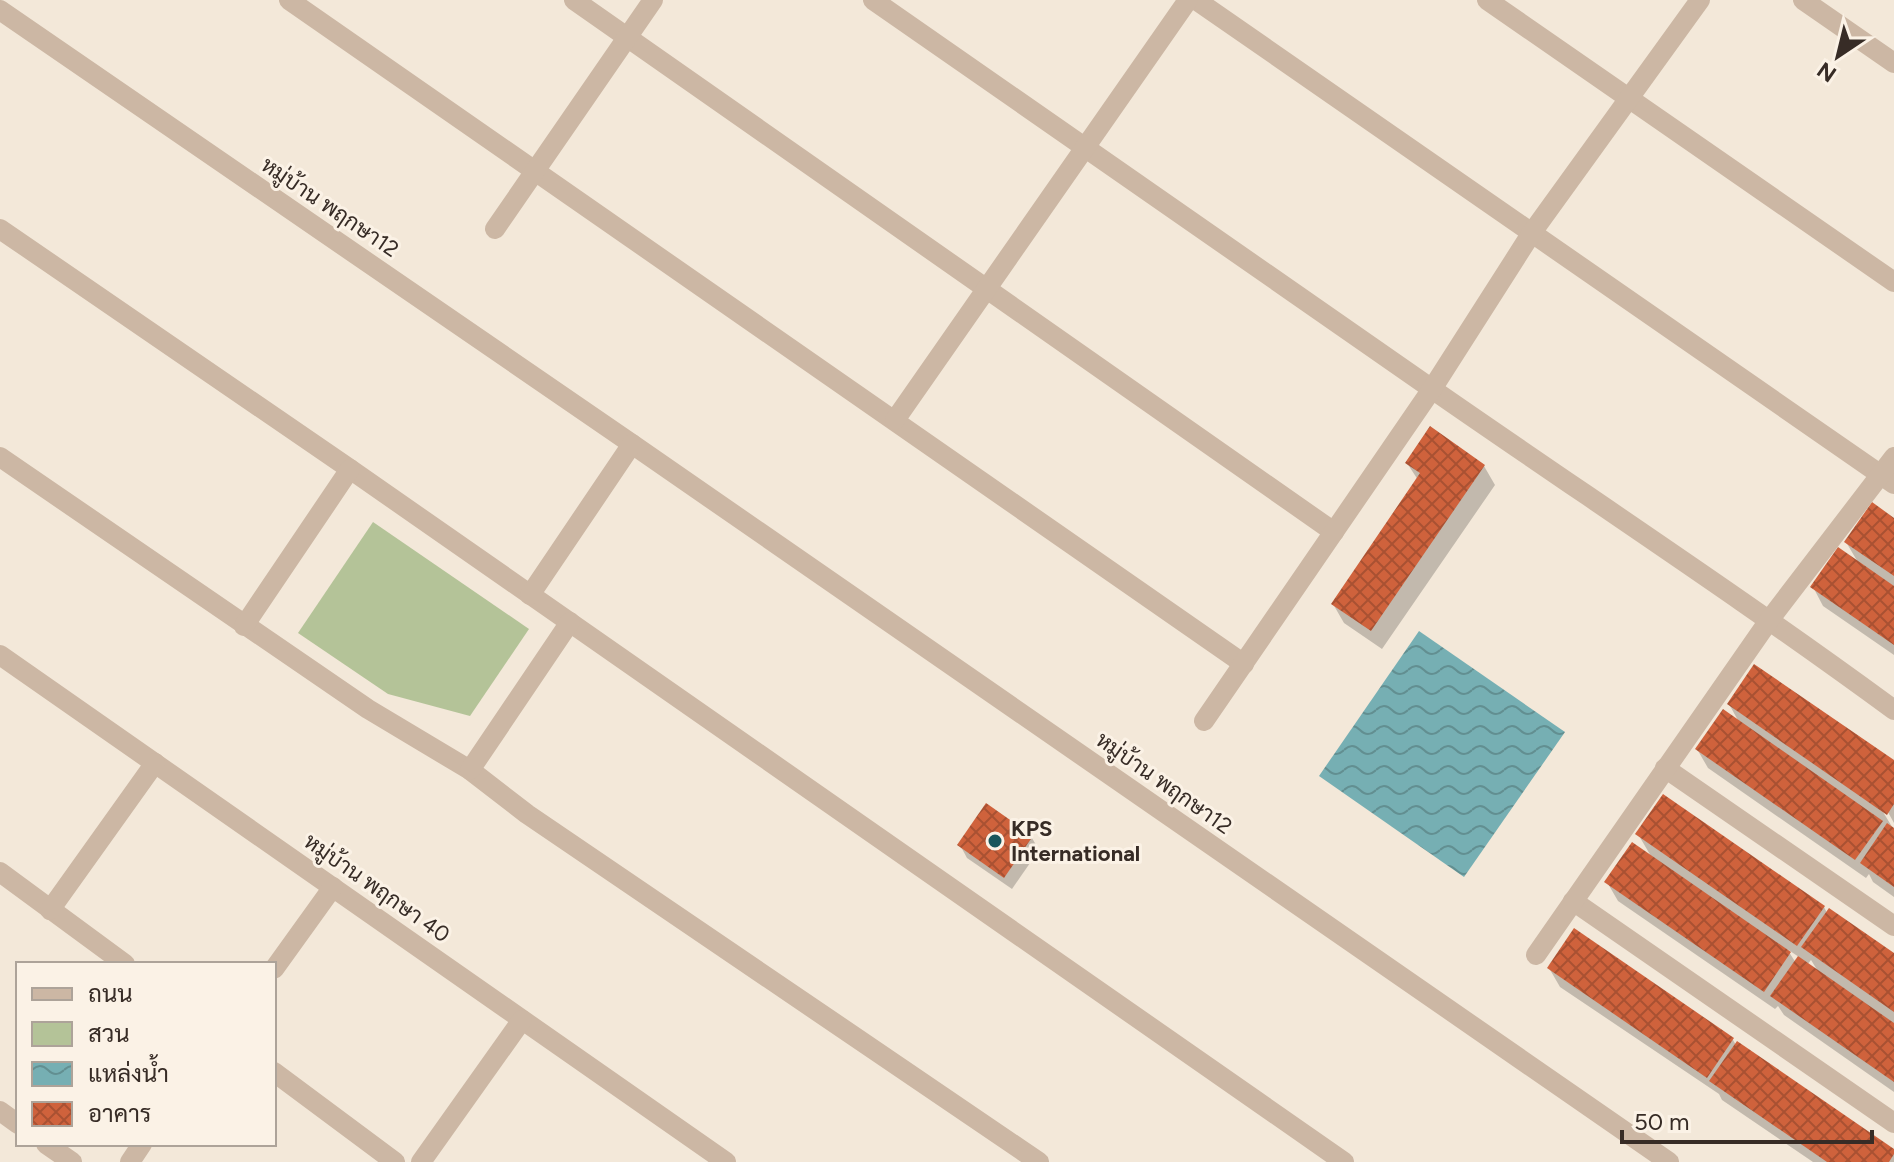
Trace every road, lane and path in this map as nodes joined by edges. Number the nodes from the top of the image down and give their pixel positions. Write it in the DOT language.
graph roads {
  1 [pos="289,0"];
  2 [pos="574,0"];
  3 [pos="653,0"];
  4 [pos="873,0"];
  5 [pos="1188,0"];
  6 [pos="1196,0"];
  7 [pos="1487,0"];
  8 [pos="1700,0"];
  9 [pos="1803,0"];
  10 [pos="0,10"];
  11 [pos="628,37"];
  12 [pos="1894,63"];
  13 [pos="1630,99"];
  14 [pos="1088,147"];
  15 [pos="536,170"];
  16 [pos="0,229"];
  17 [pos="495,229"];
  18 [pos="1531,234"];
  19 [pos="1894,282"];
  20 [pos="988,289"];
  21 [pos="1432,389"];
  22 [pos="895,420"];
  23 [pos="632,444"];
  24 [pos="0,457"];
  25 [pos="1894,457"];
  26 [pos="350,469"];
  27 [pos="1888,479"];
  28 [pos="1334,532"];
  29 [pos="530,595"];
  30 [pos="1770,619"];
  31 [pos="570,622"];
  32 [pos="244,626"];
  33 [pos="0,655"];
  34 [pos="1244,664"];
  35 [pos="1894,710"];
  36 [pos="1204,721"];
  37 [pos="155,763"];
  38 [pos="1665,768"];
  39 [pos="470,770"];
  40 [pos="0,872"];
  41 [pos="333,887"];
  42 [pos="1573,901"];
  43 [pos="50,910"];
  44 [pos="1894,926"];
  45 [pos="1536,955"];
  46 [pos="122,962"];
  47 [pos="276,966"];
  48 [pos="522,1020"];
  49 [pos="276,1073"];
  50 [pos="1894,1123"];
  51 [pos="49,1146"];
  52 [pos="715,1159"];
  53 [pos="72,1162"];
  54 [pos="395,1162"];
  55 [pos="421,1162"];
  56 [pos="1039,1162"];
  57 [pos="1344,1162"];
  58 [pos="1669,1162"];
  1 -- 15 [label="street"];
  2 -- 11 [label="street"];
  3 -- 11 [label="street"];
  4 -- 14 [label="street"];
  5 -- 14 [label="street"];
  6 -- 18 [label="street"];
  7 -- 13 [label="street"];
  8 -- 13 [label="street"];
  9 -- 12 [label="street"];
  10 -- 23 [label="street, หมู่บ้าน พฤกษา12"];
  11 -- 15 [label="street"];
  11 -- 20 [label="street"];
  13 -- 18 [label="street"];
  13 -- 19 [label="street"];
  14 -- 20 [label="street"];
  14 -- 21 [label="street"];
  15 -- 17 [label="street"];
  15 -- 22 [label="street"];
  16 -- 26 [label="street"];
  18 -- 21 [label="street"];
  18 -- 27 [label="street"];
  20 -- 22 [label="street"];
  20 -- 28 [label="street"];
  21 -- 28 [label="street"];
  21 -- 30 [label="street"];
  22 -- 34 [label="street"];
  23 -- 29 [label="street"];
  23 -- 58 [label="street, หมู่บ้าน พฤกษา12"];
  24 -- 32 [label="street"];
  25 -- 27 [label="street"];
  26 -- 29 [label="street"];
  26 -- 32 [label="street"];
  27 -- 30 [label="street"];
  28 -- 34 [label="street"];
  29 -- 31 [label="street"];
  30 -- 35 [label="street"];
  30 -- 38 [label="street"];
  31 -- 39 [label="street"];
  31 -- 57 [label="street"];
  32 -- 39 [label="street"];
  33 -- 37 [label="street, หมู่บ้าน พฤกษา 40"];
  34 -- 36 [label="street"];
  37 -- 41 [label="street, หมู่บ้าน พฤกษา 40"];
  37 -- 43 [label="street"];
  38 -- 42 [label="street"];
  38 -- 44 [label="street"];
  39 -- 56 [label="street"];
  40 -- 43 [label="street"];
  41 -- 47 [label="street"];
  41 -- 48 [label="street, หมู่บ้าน พฤกษา 40"];
  42 -- 45 [label="street"];
  42 -- 50 [label="street"];
  43 -- 46 [label="street"];
  48 -- 52 [label="street, หมู่บ้าน พฤกษา 40"];
  48 -- 55 [label="street"];
  49 -- 54 [label="street"];
  51 -- 53 [label="street"];
}
